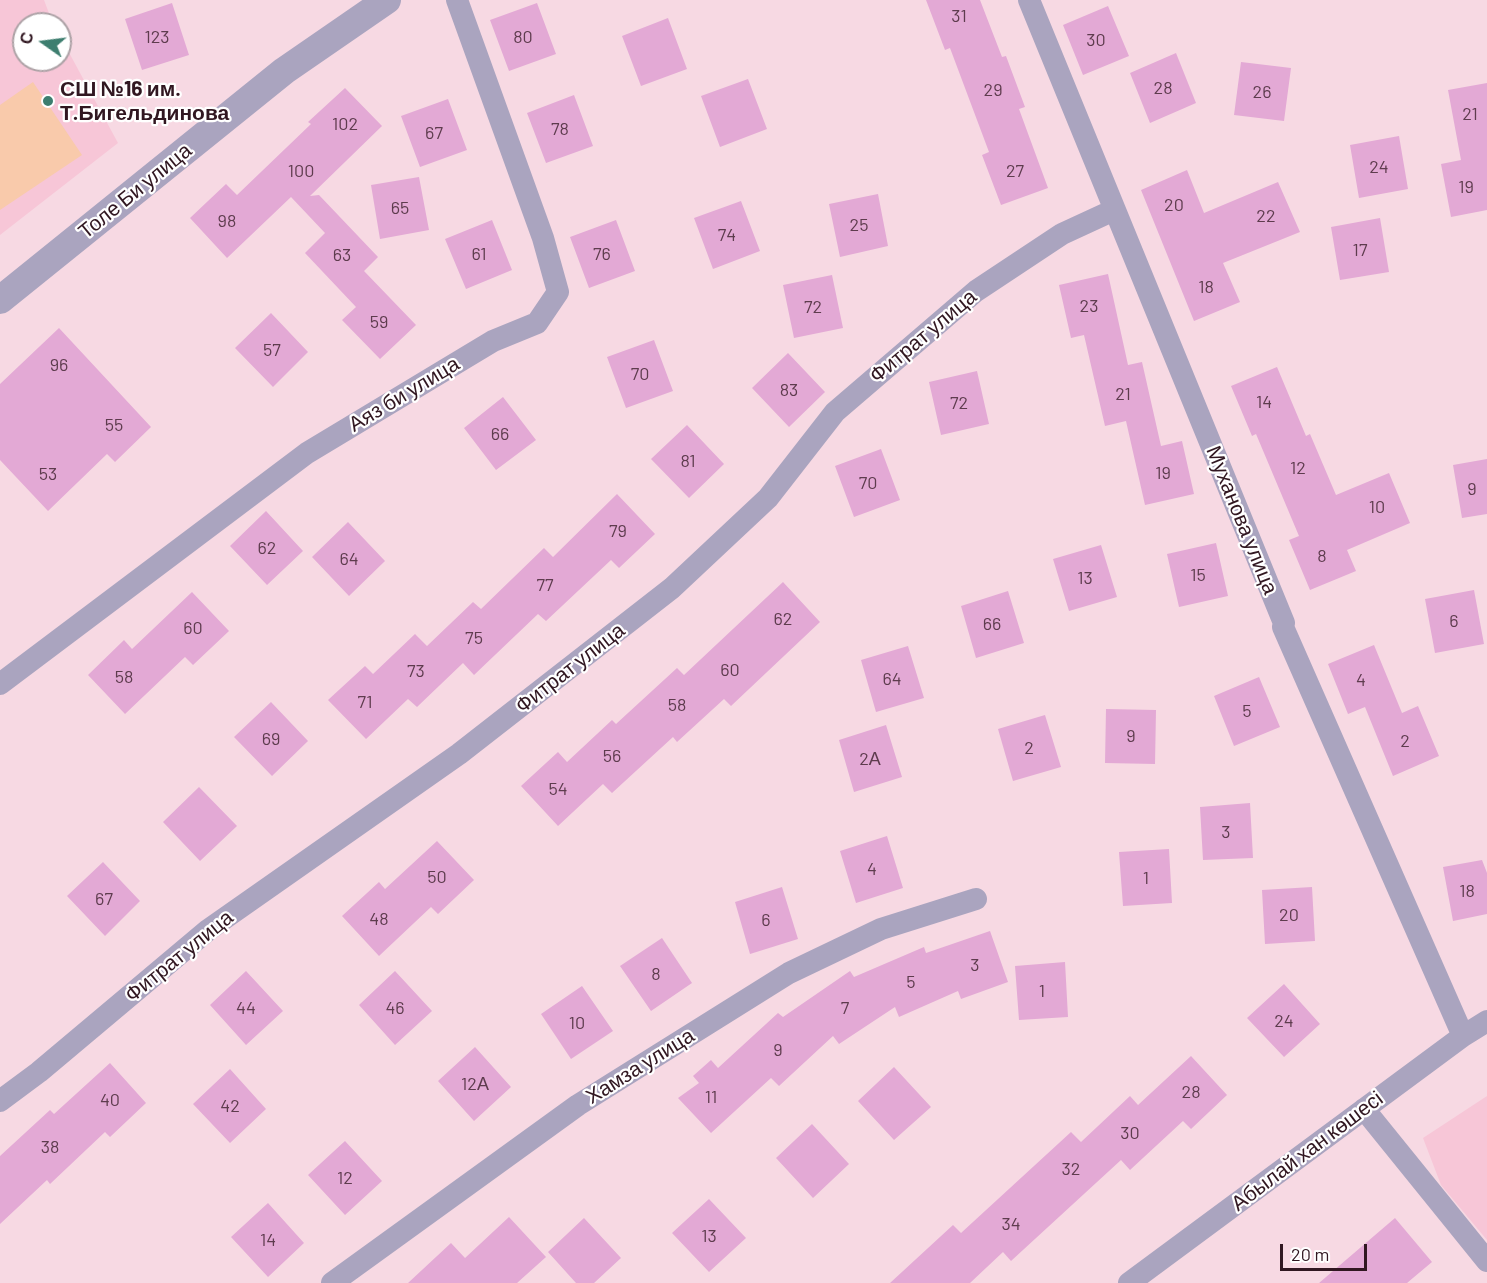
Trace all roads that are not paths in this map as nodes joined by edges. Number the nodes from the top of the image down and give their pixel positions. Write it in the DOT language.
graph roads {
  1 [pos="387,0"];
  2 [pos="457,0"];
  3 [pos="1029,0"];
  4 [pos="1114,210"];
  5 [pos="0,300"];
  6 [pos="0,684"];
  7 [pos="976,899"];
  8 [pos="1487,1022"];
  9 [pos="1463,1036"];
  10 [pos="0,1101"];
  11 [pos="1364,1109"];
  12 [pos="1487,1261"];
  13 [pos="332,1283"];
  14 [pos="1129,1283"];
  1 -- 5 [label="street, Толе Би улица"];
  2 -- 6 [label="street, Аяз би улица"];
  3 -- 4 [label="street, Муханова улица"];
  4 -- 9 [label="street, Муханова улица"];
  4 -- 10 [label="street, Фитрат улица"];
  7 -- 13 [label="street, Хамза улица"];
  8 -- 9 [label="street, Абылай хан көшесі"];
  9 -- 11 [label="street, Абылай хан көшесі"];
  11 -- 12 [label="street"];
  11 -- 14 [label="street, Абылай хан көшесі"];
}
